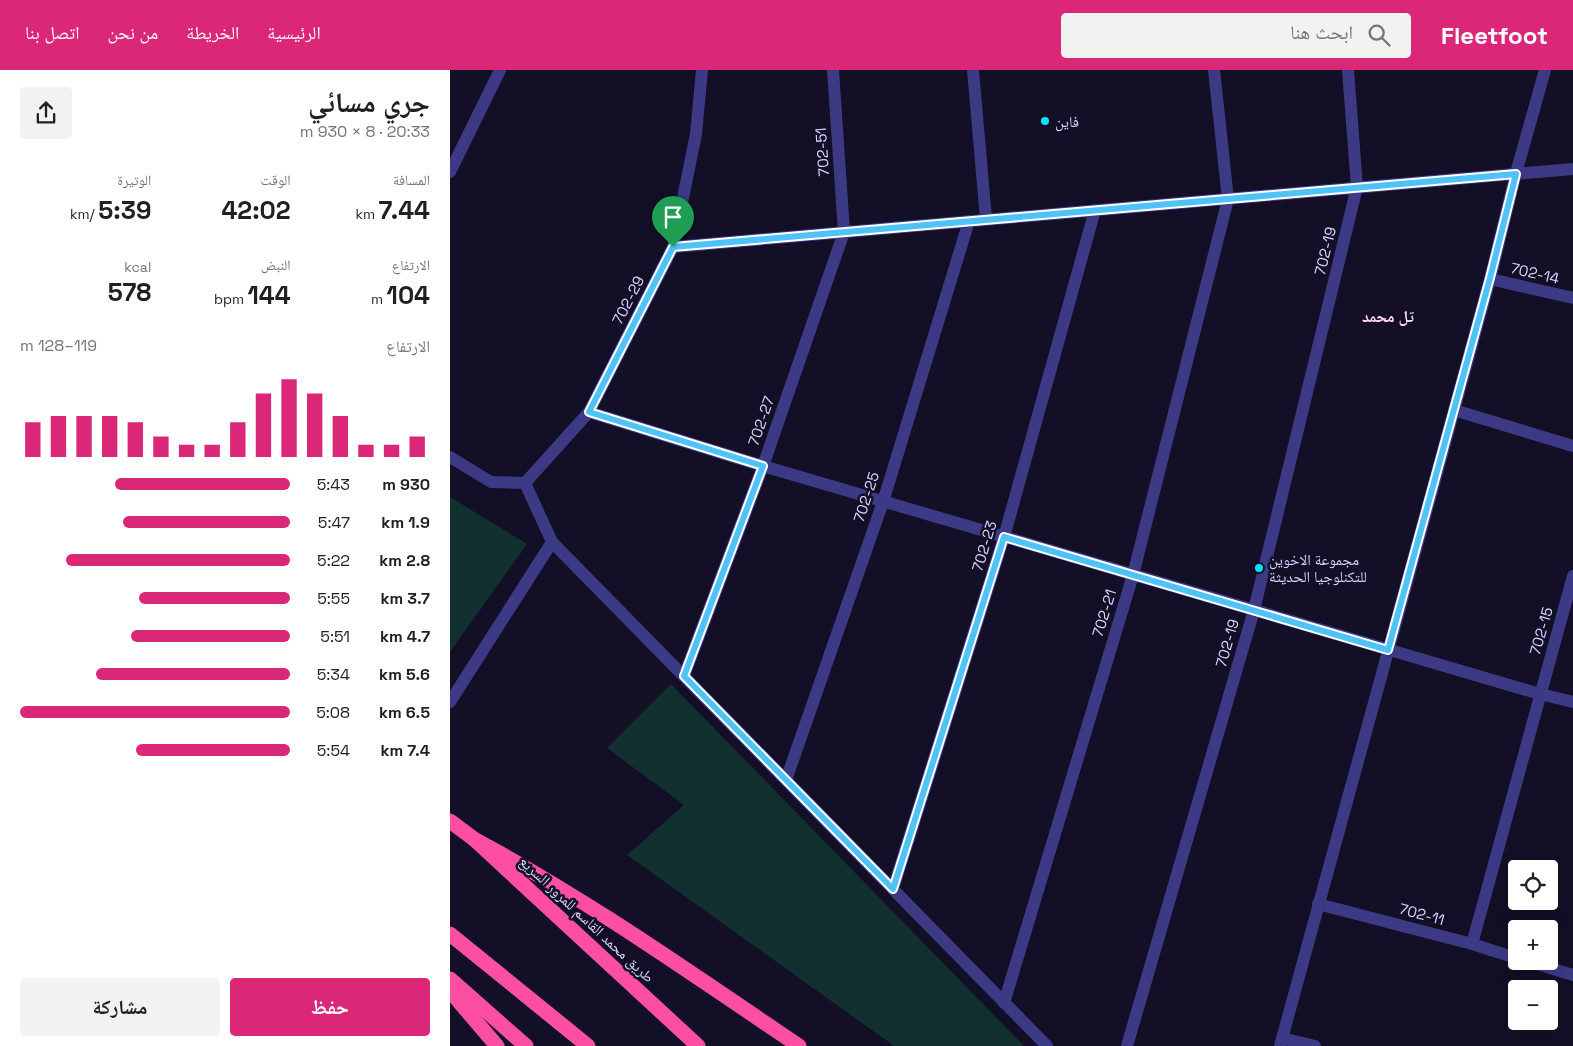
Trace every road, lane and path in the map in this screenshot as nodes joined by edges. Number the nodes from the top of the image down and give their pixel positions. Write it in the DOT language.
graph roads {
  1 [pos="500,70"];
  2 [pos="702,70"];
  3 [pos="833,70"];
  4 [pos="973,70"];
  5 [pos="1214,70"];
  6 [pos="1348,70"];
  7 [pos="1545,70"];
  8 [pos="1573,168"];
  9 [pos="450,172"];
  10 [pos="1516,174"];
  11 [pos="1357,187"];
  12 [pos="1228,199"];
  13 [pos="1095,210"];
  14 [pos="986,219"];
  15 [pos="969,221"];
  16 [pos="844,232"];
  17 [pos="673,247"];
  18 [pos="1490,278"];
  19 [pos="1573,298"];
  20 [pos="1454,410"];
  21 [pos="589,412"];
  22 [pos="1573,446"];
  23 [pos="450,458"];
  24 [pos="763,466"];
  25 [pos="525,483"];
  26 [pos="882,502"];
  27 [pos="1004,537"];
  28 [pos="552,542"];
  29 [pos="1133,575"];
  30 [pos="1573,576"];
  31 [pos="1254,610"];
  32 [pos="1388,650"];
  33 [pos="684,676"];
  34 [pos="1540,694"];
  35 [pos="450,702"];
  36 [pos="1573,702"];
  37 [pos="786,780"];
  38 [pos="450,821"];
  39 [pos="474,839"];
  40 [pos="893,889"];
  41 [pos="1318,904"];
  42 [pos="450,934"];
  43 [pos="1472,944"];
  44 [pos="1508,955"];
  45 [pos="1557,970"];
  46 [pos="1573,975"];
  47 [pos="450,979"];
  48 [pos="450,991"];
  49 [pos="1004,1003"];
  50 [pos="1281,1042"];
  51 [pos="497,1046"];
  52 [pos="526,1046"];
  53 [pos="588,1046"];
  54 [pos="698,1046"];
  55 [pos="799,1046"];
  56 [pos="1046,1046"];
  57 [pos="1127,1046"];
  58 [pos="1315,1046"];
  1 -- 9 [label="street"];
  2 -- 17 [label="street, 702-29"];
  3 -- 16 [label="street, 702-51"];
  4 -- 14 [label="street"];
  5 -- 12 [label="street"];
  6 -- 11 [label="street, 702-19"];
  7 -- 10 [label="street"];
  8 -- 10 [label="street"];
  10 -- 11 [label="street"];
  10 -- 18 [label="street"];
  11 -- 12 [label="street"];
  11 -- 31 [label="street, 702-19"];
  12 -- 13 [label="street"];
  12 -- 29 [label="street, 702-21"];
  13 -- 14 [label="street"];
  13 -- 27 [label="street, 702-23"];
  14 -- 15 [label="street"];
  15 -- 16 [label="street"];
  15 -- 26 [label="street, 702-25"];
  16 -- 17 [label="street"];
  16 -- 24 [label="street, 702-27"];
  17 -- 21 [label="street, 702-29"];
  18 -- 19 [label="street, 702-14"];
  18 -- 20 [label="street"];
  20 -- 22 [label="street"];
  20 -- 32 [label="street"];
  21 -- 24 [label="street"];
  21 -- 25 [label="street, 702-29"];
  23 -- 25 [label="street"];
  24 -- 26 [label="street"];
  24 -- 33 [label="street, 702-27"];
  25 -- 28 [label="street"];
  26 -- 27 [label="street"];
  26 -- 37 [label="street, 702-25"];
  27 -- 29 [label="street"];
  27 -- 40 [label="street, 702-23"];
  28 -- 33 [label="street"];
  28 -- 35 [label="street"];
  29 -- 31 [label="street"];
  29 -- 49 [label="street, 702-21"];
  30 -- 34 [label="street, 702-15"];
  31 -- 32 [label="street"];
  31 -- 57 [label="street, 702-19"];
  32 -- 34 [label="street"];
  32 -- 41 [label="street"];
  33 -- 37 [label="street"];
  34 -- 36 [label="street"];
  34 -- 43 [label="street, 702-15"];
  37 -- 40 [label="street"];
  38 -- 39 [label="highway, طريق محمد القاسم للمرور السريع"];
  39 -- 54 [label="highway, طريق محمد القاسم للمرور السريع"];
  39 -- 55 [label="highway"];
  40 -- 49 [label="street"];
  41 -- 43 [label="street, 702-11"];
  41 -- 50 [label="street"];
  42 -- 53 [label="highway"];
  43 -- 44 [label="street, 702-11"];
  45 -- 46 [label="street"];
  47 -- 52 [label="highway"];
  48 -- 51 [label="highway"];
  49 -- 56 [label="street"];
  50 -- 58 [label="street"];
}
